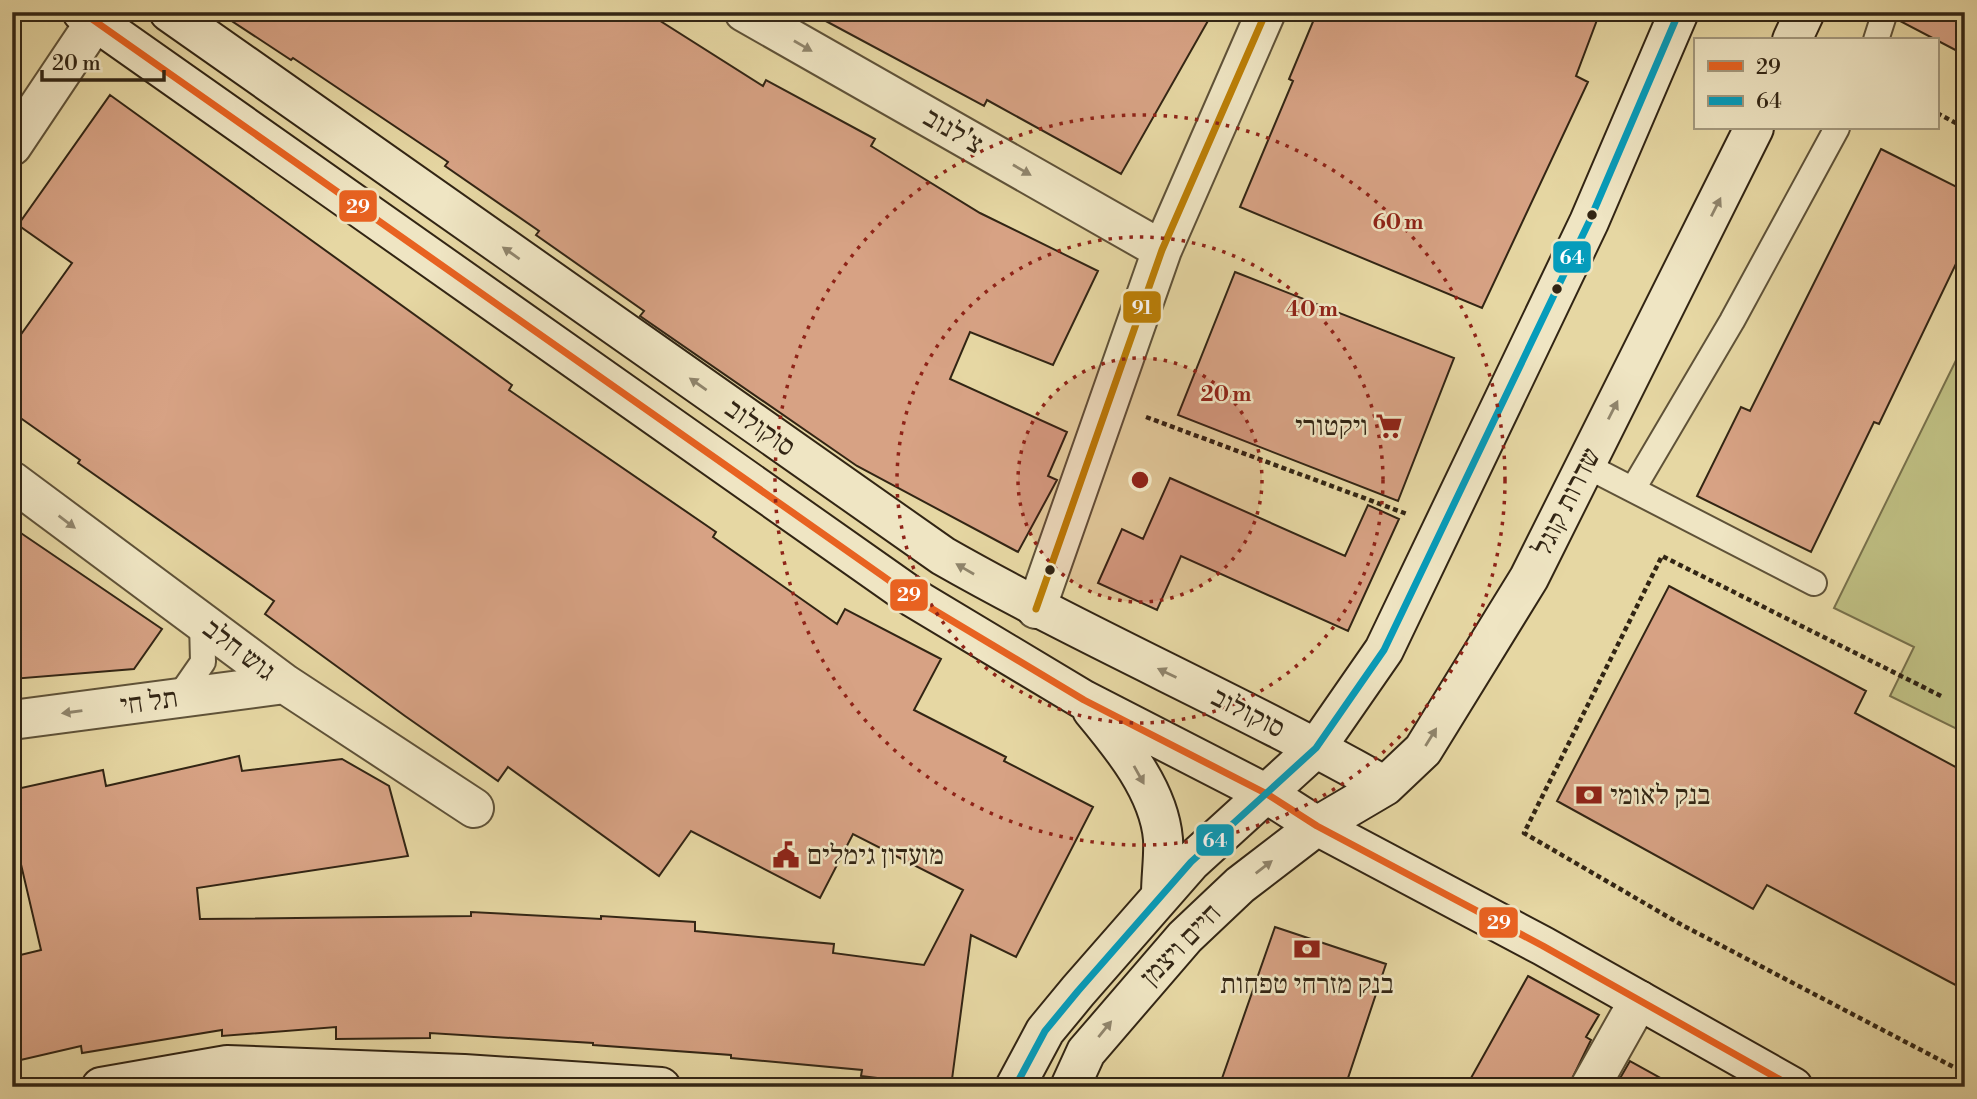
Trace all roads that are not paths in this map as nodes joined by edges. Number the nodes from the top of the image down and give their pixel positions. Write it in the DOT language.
graph roads {
  1 [pos="169,12"];
  2 [pos="744,12"];
  3 [pos="1266,12"];
  4 [pos="1679,12"];
  5 [pos="1805,12"];
  6 [pos="1885,12"];
  7 [pos="92,16"];
  8 [pos="1794,38"];
  9 [pos="1877,38"];
  10 [pos="1753,130"];
  11 [pos="1836,130"];
  12 [pos="12,146"];
  13 [pos="1162,250"];
  14 [pos="1585,465"];
  15 [pos="12,481"];
  16 [pos="1633,489"];
  17 [pos="1814,583"];
  18 [pos="1036,609"];
  19 [pos="202,622"];
  20 [pos="285,684"];
  21 [pos="178,698"];
  22 [pos="1084,700"];
  23 [pos="12,720"];
  24 [pos="1316,748"];
  25 [pos="1385,786"];
  26 [pos="1267,794"];
  27 [pos="474,808"];
  28 [pos="1317,826"];
  29 [pos="1161,894"];
  30 [pos="1639,1000"];
  31 [pos="101,1087"];
  32 [pos="661,1087"];
  33 [pos="1015,1087"];
  34 [pos="1070,1087"];
  35 [pos="1590,1087"];
  36 [pos="1793,1087"];
  18 -- 1 [label="street, סוקולוב, one-way"];
  2 -- 13 [label="street, צ'לנוב, one-way"];
  3 -- 13 [label="street"];
  4 -- 24 [label="street"];
  5 -- 8 [label="street"];
  6 -- 9 [label="lane"];
  7 -- 12 [label="street"];
  7 -- 22 [label="street, סוקולוב"];
  14 -- 10 [label="street, שדרות קוגל, one-way"];
  11 -- 16 [label="lane"];
  13 -- 18 [label="street"];
  14 -- 16 [label="lane"];
  25 -- 14 [label="street, שדרות קוגל, one-way"];
  15 -- 19 [label="street, גוש חלב, one-way"];
  16 -- 17 [label="lane"];
  24 -- 18 [label="street, סוקולוב, one-way"];
  19 -- 20 [label="street, גוש חלב"];
  19 -- 21 [label="lane"];
  20 -- 21 [label="street, תל חי"];
  20 -- 27 [label="street, גוש חלב"];
  21 -- 23 [label="street, תל חי, one-way"];
  22 -- 26 [label="street, סוקולוב"];
  22 -- 29 [label="street, one-way"];
  24 -- 25 [label="street, סוקולוב"];
  24 -- 26 [label="street"];
  25 -- 28 [label="street, שדרות קוגל"];
  26 -- 28 [label="street, סוקולוב"];
  26 -- 29 [label="street, חיים ויצמן"];
  28 -- 30 [label="street, סוקולוב"];
  34 -- 28 [label="street, חיים ויצמן, one-way"];
  29 -- 33 [label="street, חיים ויצמן"];
  30 -- 35 [label="street"];
  30 -- 36 [label="street, סוקולוב"];
  31 -- 32 [label="street"];
}
